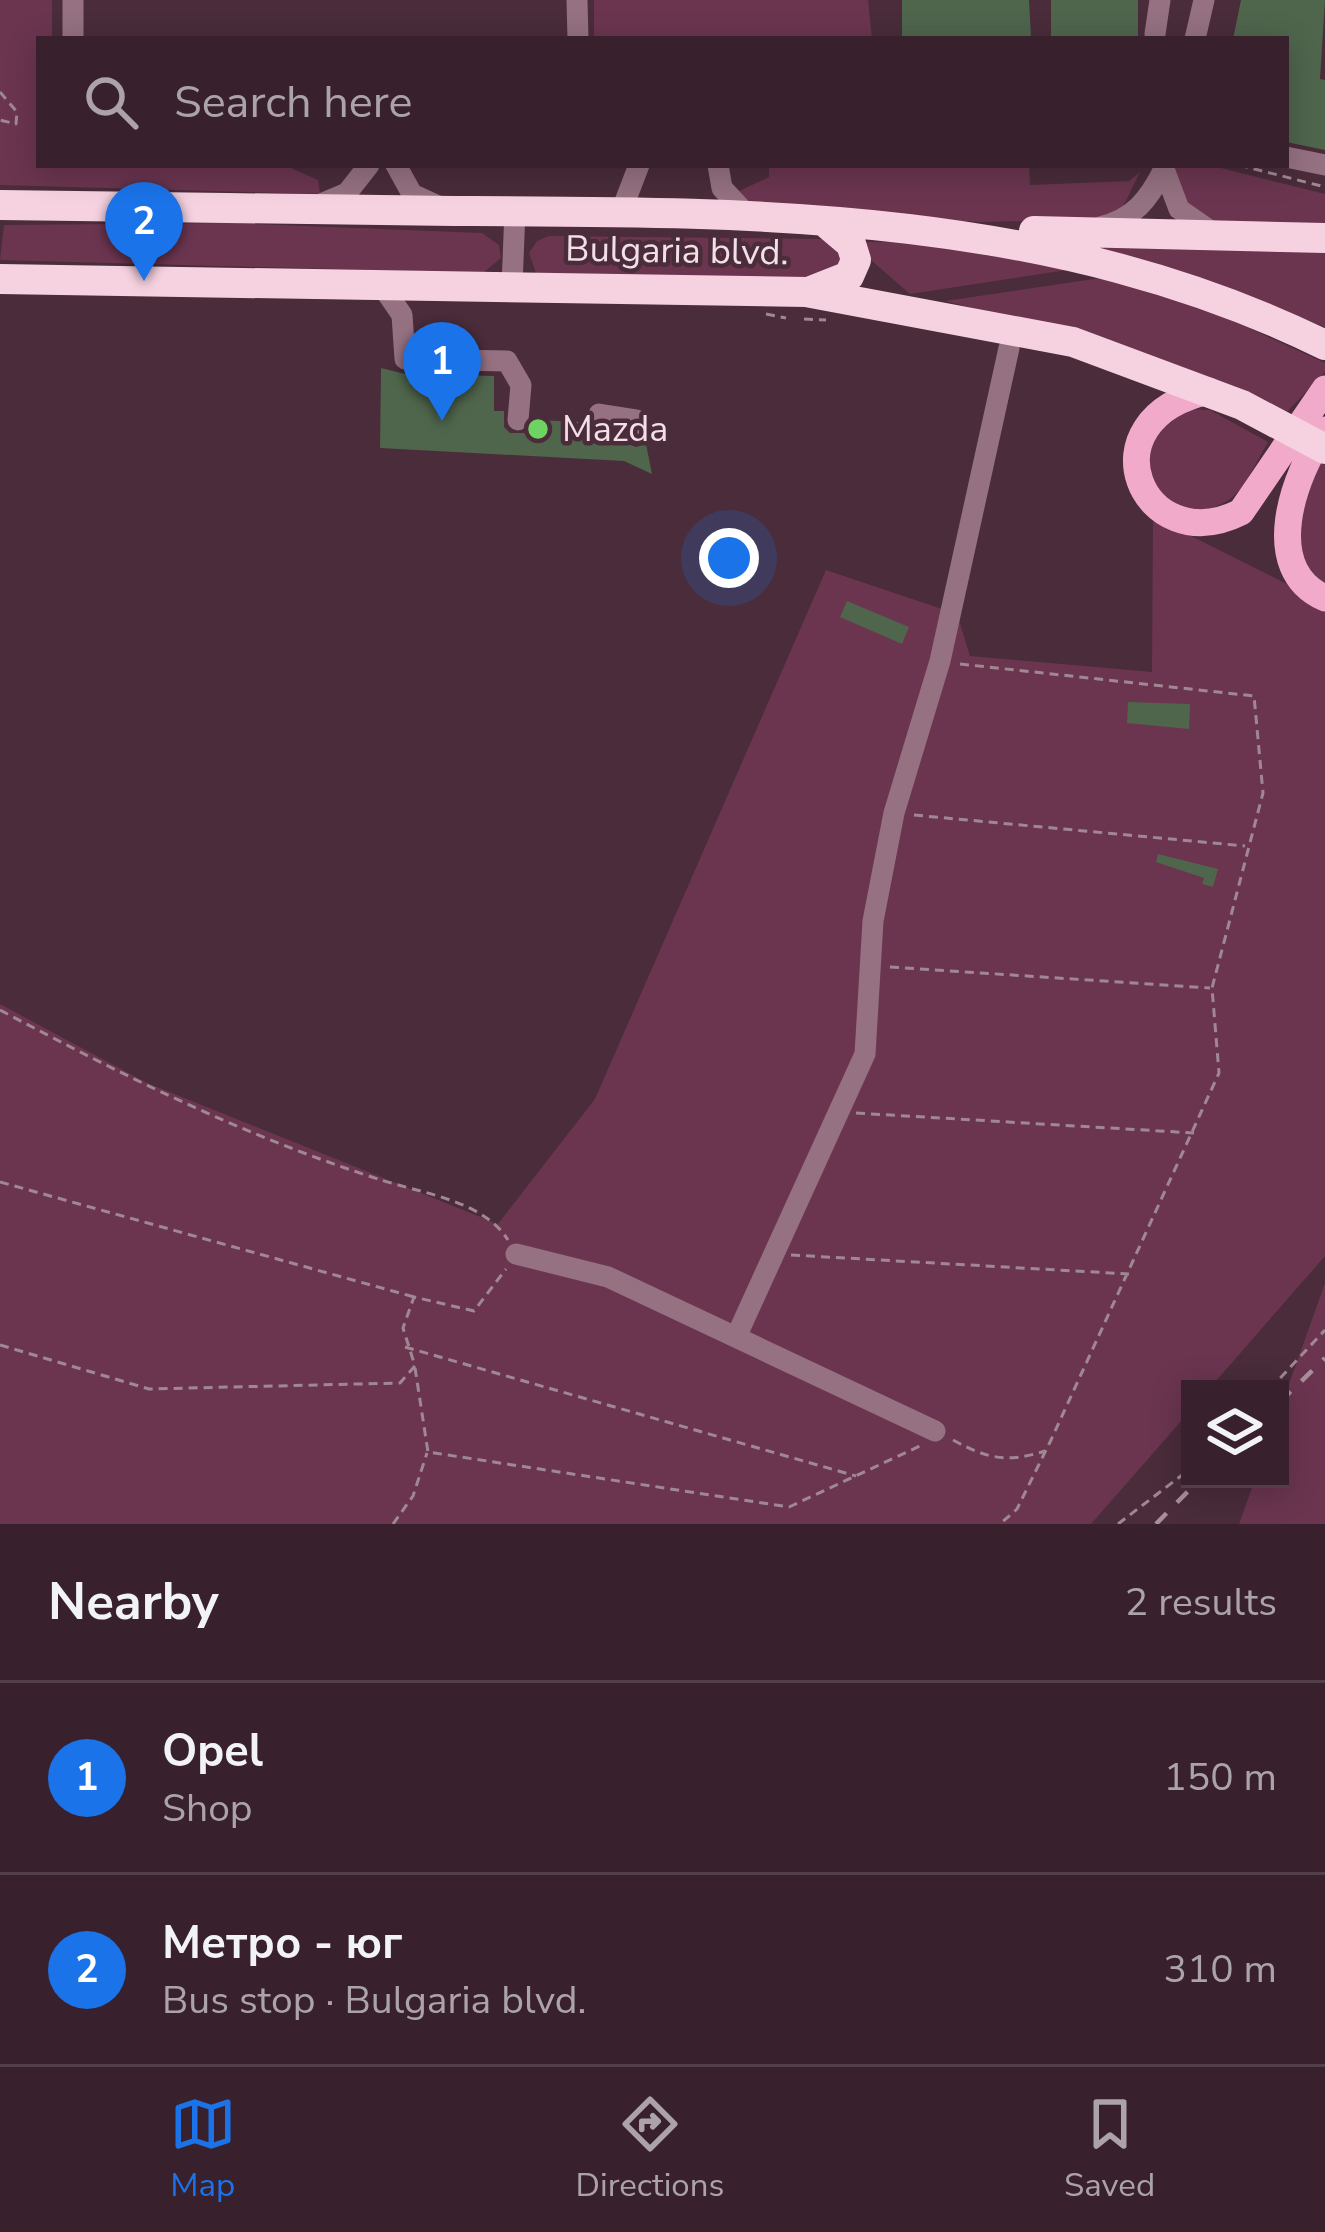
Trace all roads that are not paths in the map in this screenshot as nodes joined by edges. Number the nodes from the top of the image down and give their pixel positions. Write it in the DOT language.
graph roads {
  1 [pos="73,0"];
  2 [pos="577,0"];
  3 [pos="1160,0"];
  4 [pos="1204,0"];
  5 [pos="1155,34"];
  6 [pos="74,36"];
  7 [pos="578,36"];
  8 [pos="1196,36"];
  9 [pos="1289,158"];
  10 [pos="1325,165"];
  11 [pos="368,168"];
  12 [pos="397,168"];
  13 [pos="638,168"];
  14 [pos="719,168"];
  15 [pos="1163,168"];
  16 [pos="1164,168"];
  17 [pos="8,209"];
  18 [pos="290,210"];
  19 [pos="515,210"];
  20 [pos="466,211"];
  21 [pos="621,212"];
  22 [pos="748,216"];
  23 [pos="825,222"];
  24 [pos="950,230"];
  25 [pos="1082,232"];
  26 [pos="1215,234"];
  27 [pos="1325,238"];
  28 [pos="0,265"];
  29 [pos="0,279"];
  30 [pos="34,280"];
  31 [pos="380,283"];
  32 [pos="430,284"];
  33 [pos="512,286"];
  34 [pos="805,306"];
  35 [pos="402,315"];
  36 [pos="983,322"];
  37 [pos="1057,338"];
  38 [pos="1325,345"];
  39 [pos="1010,348"];
  40 [pos="1325,389"];
  41 [pos="1209,391"];
  42 [pos="599,414"];
  43 [pos="518,420"];
  44 [pos="1325,430"];
  45 [pos="637,432"];
  46 [pos="1325,449"];
  47 [pos="1325,598"];
  48 [pos="516,1254"];
  49 [pos="737,1335"];
  50 [pos="935,1431"];
  1 -- 6 [label="street"];
  2 -- 7 [label="street"];
  3 -- 5 [label="street"];
  4 -- 8 [label="street"];
  9 -- 10 [label="street"];
  11 -- 18 [label="street"];
  12 -- 20 [label="street"];
  13 -- 21 [label="street"];
  14 -- 22 [label="street"];
  15 -- 25 [label="street"];
  16 -- 26 [label="street"];
  17 -- 18 [label="highway, Bulgaria blvd."];
  18 -- 20 [label="highway, Bulgaria blvd."];
  19 -- 20 [label="highway, Bulgaria blvd."];
  19 -- 21 [label="highway, Bulgaria blvd."];
  19 -- 33 [label="street"];
  21 -- 22 [label="highway, Bulgaria blvd."];
  22 -- 23 [label="highway, Bulgaria blvd."];
  23 -- 24 [label="highway, Bulgaria blvd."];
  23 -- 34 [label="highway"];
  24 -- 25 [label="highway"];
  24 -- 38 [label="highway, Bulgaria blvd."];
  25 -- 26 [label="highway"];
  26 -- 27 [label="highway"];
  28 -- 30 [label="highway"];
  29 -- 30 [label="highway, Bulgaria blvd."];
  30 -- 31 [label="highway, Bulgaria blvd."];
  31 -- 32 [label="highway, Bulgaria blvd."];
  31 -- 35 [label="street"];
  32 -- 33 [label="highway, Bulgaria blvd."];
  32 -- 35 [label="street"];
  33 -- 34 [label="highway, Bulgaria blvd."];
  34 -- 36 [label="highway, Bulgaria blvd."];
  35 -- 43 [label="street"];
  36 -- 37 [label="highway, Bulgaria blvd."];
  36 -- 39 [label="street"];
  37 -- 39 [label="street"];
  37 -- 41 [label="highway, Bulgaria blvd."];
  39 -- 49 [label="street"];
  40 -- 41 [label="main road"];
  41 -- 46 [label="highway, Bulgaria blvd."];
  42 -- 45 [label="street"];
  44 -- 47 [label="main road"];
  48 -- 49 [label="street"];
  49 -- 50 [label="street"];
}
